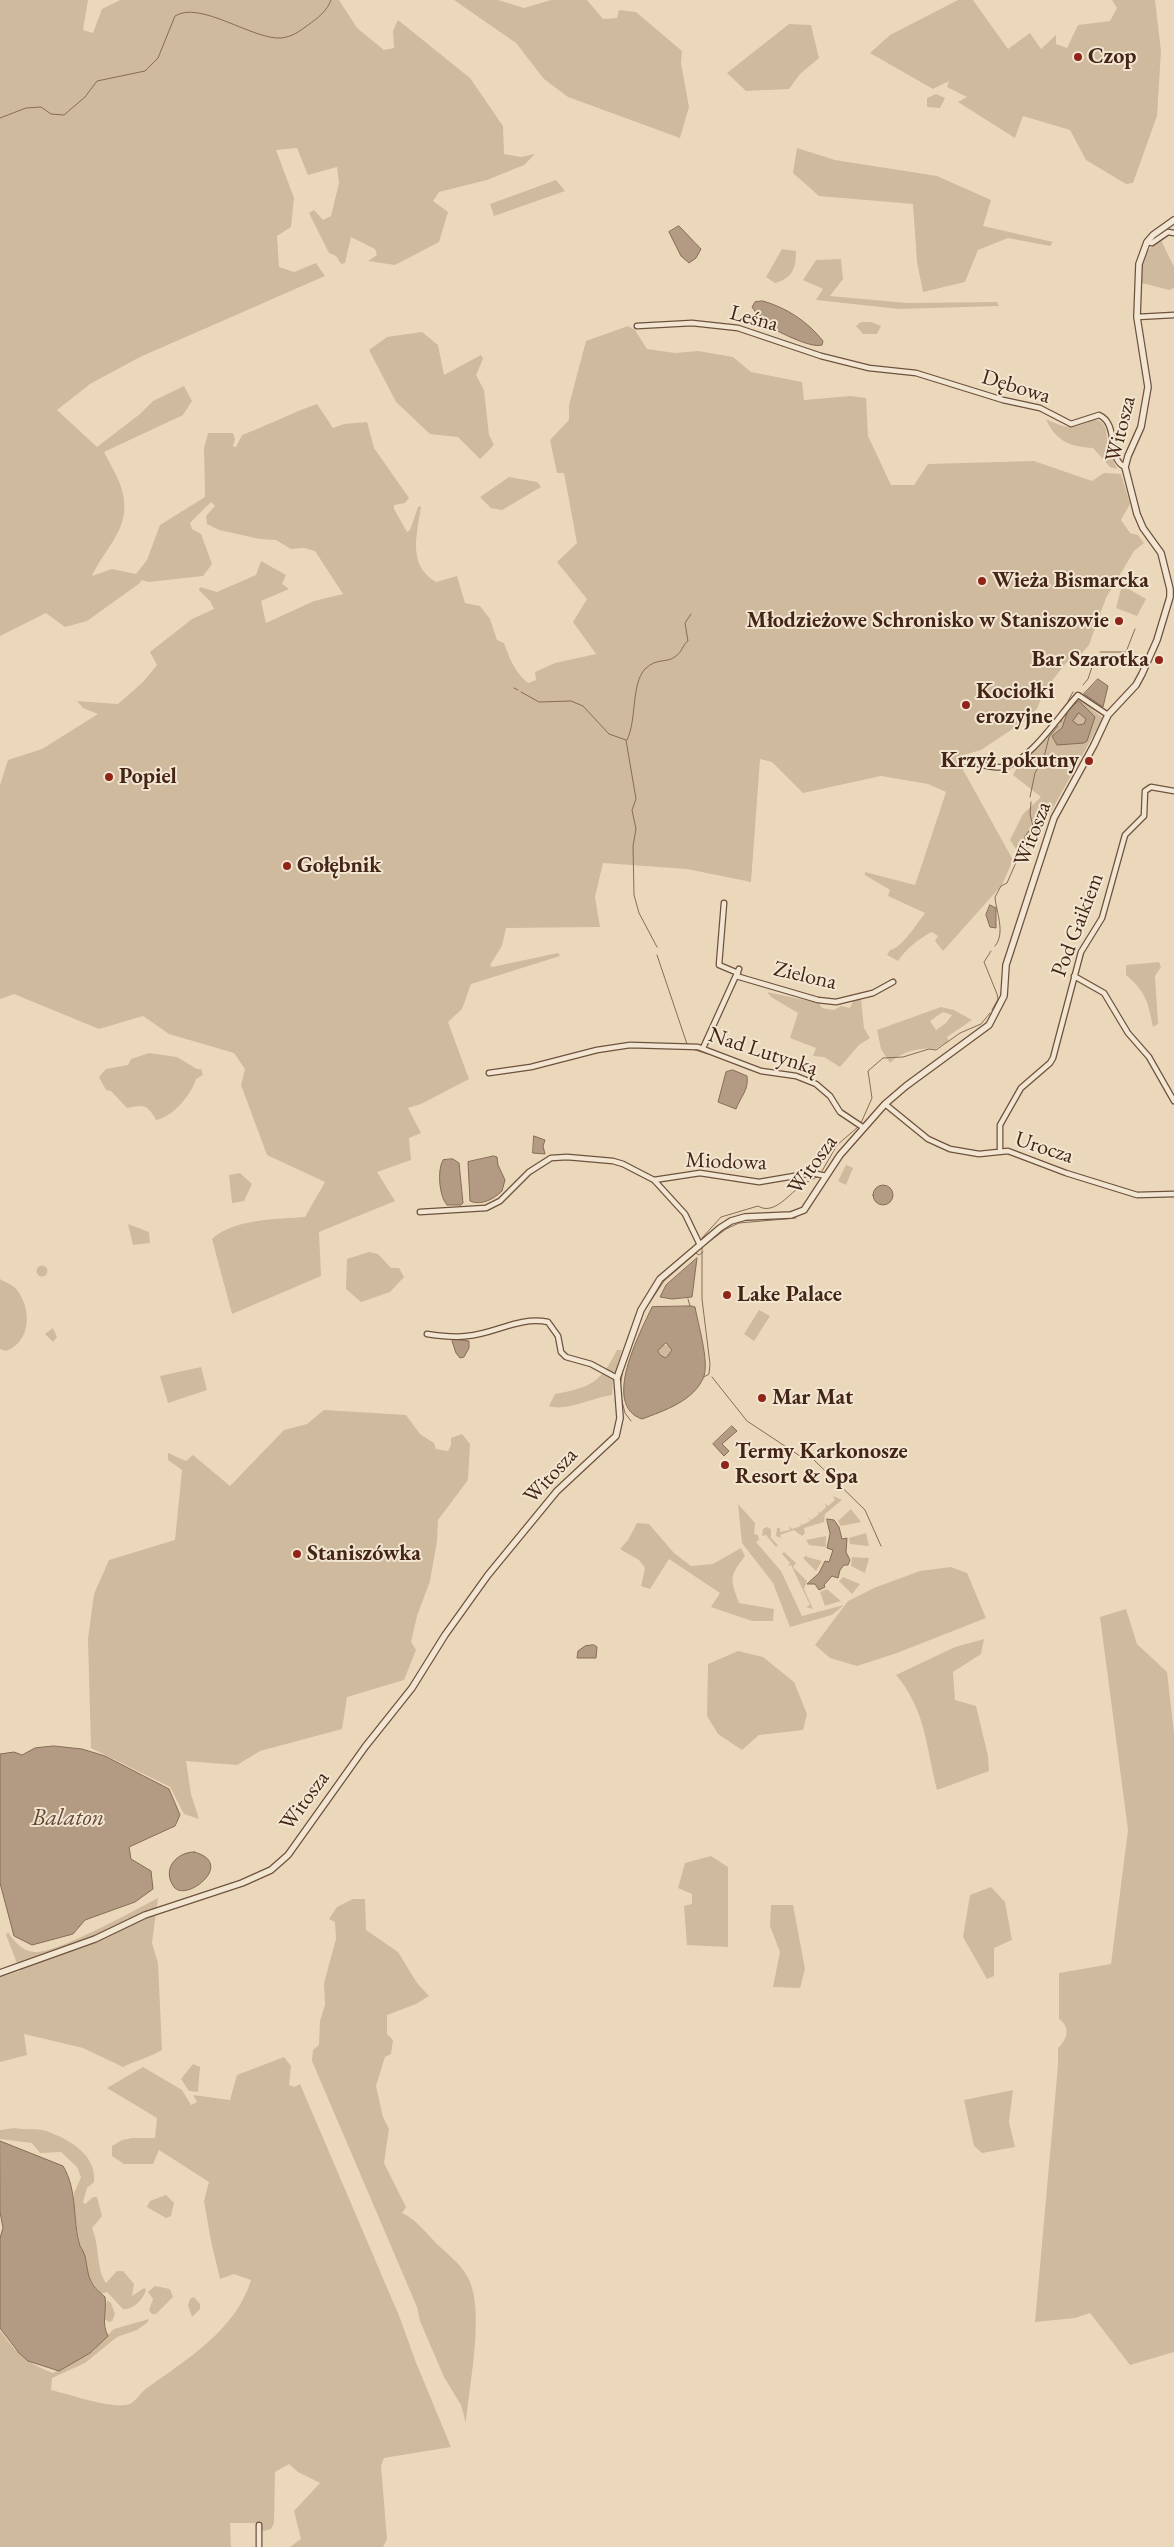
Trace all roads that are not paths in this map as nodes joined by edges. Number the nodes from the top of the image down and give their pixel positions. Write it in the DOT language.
graph roads {
  1 [pos="1174,220"];
  2 [pos="1174,233"];
  3 [pos="1147,242"];
  4 [pos="1174,315"];
  5 [pos="1137,317"];
  6 [pos="637,326"];
  7 [pos="860,365"];
  8 [pos="1125,467"];
  9 [pos="1172,589"];
  10 [pos="1108,715"];
  11 [pos="965,762"];
  12 [pos="1174,791"];
  13 [pos="724,903"];
  14 [pos="738,973"];
  15 [pos="1074,976"];
  16 [pos="893,982"];
  17 [pos="702,1048"];
  18 [pos="489,1073"];
  19 [pos="1174,1101"];
  20 [pos="885,1104"];
  21 [pos="864,1128"];
  22 [pos="1000,1150"];
  23 [pos="826,1176"];
  24 [pos="654,1180"];
  25 [pos="1174,1194"];
  26 [pos="420,1212"];
  27 [pos="700,1245"];
  28 [pos="427,1334"];
  29 [pos="617,1378"];
  30 [pos="1,1973"];
  31 [pos="259,2525"];
  32 [pos="259,2547"];
  1 -- 3 [label="street"];
  2 -- 3 [label="street"];
  3 -- 5 [label="street, Witosza"];
  4 -- 5 [label="street"];
  5 -- 8 [label="street, Witosza"];
  6 -- 7 [label="street, Leśna"];
  7 -- 8 [label="street, Dębowa"];
  8 -- 9 [label="street, Witosza"];
  9 -- 10 [label="street, Witosza"];
  10 -- 11 [label="street"];
  10 -- 20 [label="street, Witosza"];
  12 -- 15 [label="street, Pod Gaikiem"];
  13 -- 14 [label="street, Zielona"];
  14 -- 16 [label="street, Zielona"];
  14 -- 17 [label="street"];
  15 -- 19 [label="street"];
  15 -- 22 [label="street, Pod Gaikiem"];
  17 -- 18 [label="street, Nad Lutynką"];
  17 -- 21 [label="street, Nad Lutynką"];
  20 -- 21 [label="street, Witosza"];
  20 -- 22 [label="street, Urocza"];
  21 -- 23 [label="street, Witosza"];
  22 -- 25 [label="street, Urocza"];
  23 -- 24 [label="street, Miodowa"];
  23 -- 27 [label="street, Witosza"];
  24 -- 26 [label="street, Miodowa"];
  24 -- 27 [label="street, Miodowa"];
  27 -- 29 [label="street, Witosza"];
  28 -- 29 [label="street"];
  29 -- 30 [label="street, Witosza"];
  31 -- 32 [label="street"];
}
